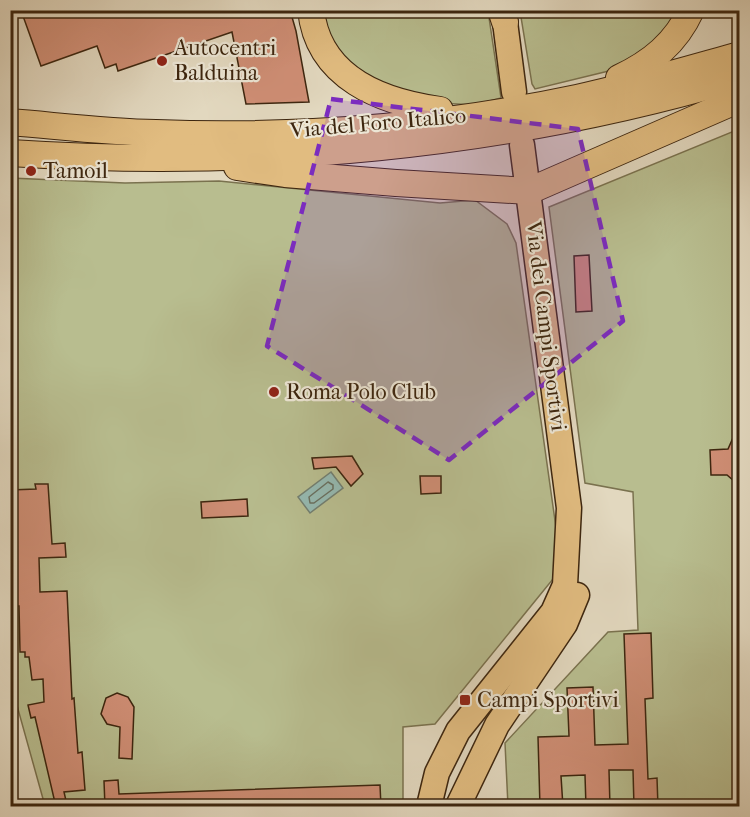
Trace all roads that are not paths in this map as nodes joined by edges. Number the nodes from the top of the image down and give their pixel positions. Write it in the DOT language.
graph roads {
  1 [pos="311,10"];
  2 [pos="691,10"];
  3 [pos="505,14"];
  4 [pos="740,55"];
  5 [pos="740,77"];
  6 [pos="514,92"];
  7 [pos="579,98"];
  8 [pos="740,99"];
  9 [pos="498,111"];
  10 [pos="10,122"];
  11 [pos="522,145"];
  12 [pos="10,153"];
  13 [pos="169,157"];
  14 [pos="530,191"];
  15 [pos="569,508"];
  16 [pos="446,754"];
  17 [pos="469,781"];
  18 [pos="429,807"];
  19 [pos="458,807"];
  1 -- 9 [label="highway"];
  2 -- 7 [label="highway"];
  3 -- 6 [label="main road"];
  4 -- 7 [label="highway, Via del Foro Italico"];
  5 -- 13 [label="highway, Via del Foro Italico"];
  7 -- 9 [label="highway, Via del Foro Italico"];
  8 -- 14 [label="highway"];
  9 -- 10 [label="highway, Via del Foro Italico"];
  11 -- 14 [label="main road, Via dei Campi Sportivi"];
  12 -- 13 [label="highway, Via del Foro Italico"];
  13 -- 14 [label="highway"];
  14 -- 15 [label="main road, Via dei Campi Sportivi"];
  15 -- 16 [label="main road, Via dei Campi Sportivi"];
  15 -- 17 [label="main road, Via dei Campi Sportivi"];
  16 -- 17 [label="main road"];
  16 -- 18 [label="main road, Via dei Campi Sportivi"];
  17 -- 19 [label="main road, Via dei Campi Sportivi"];
}
